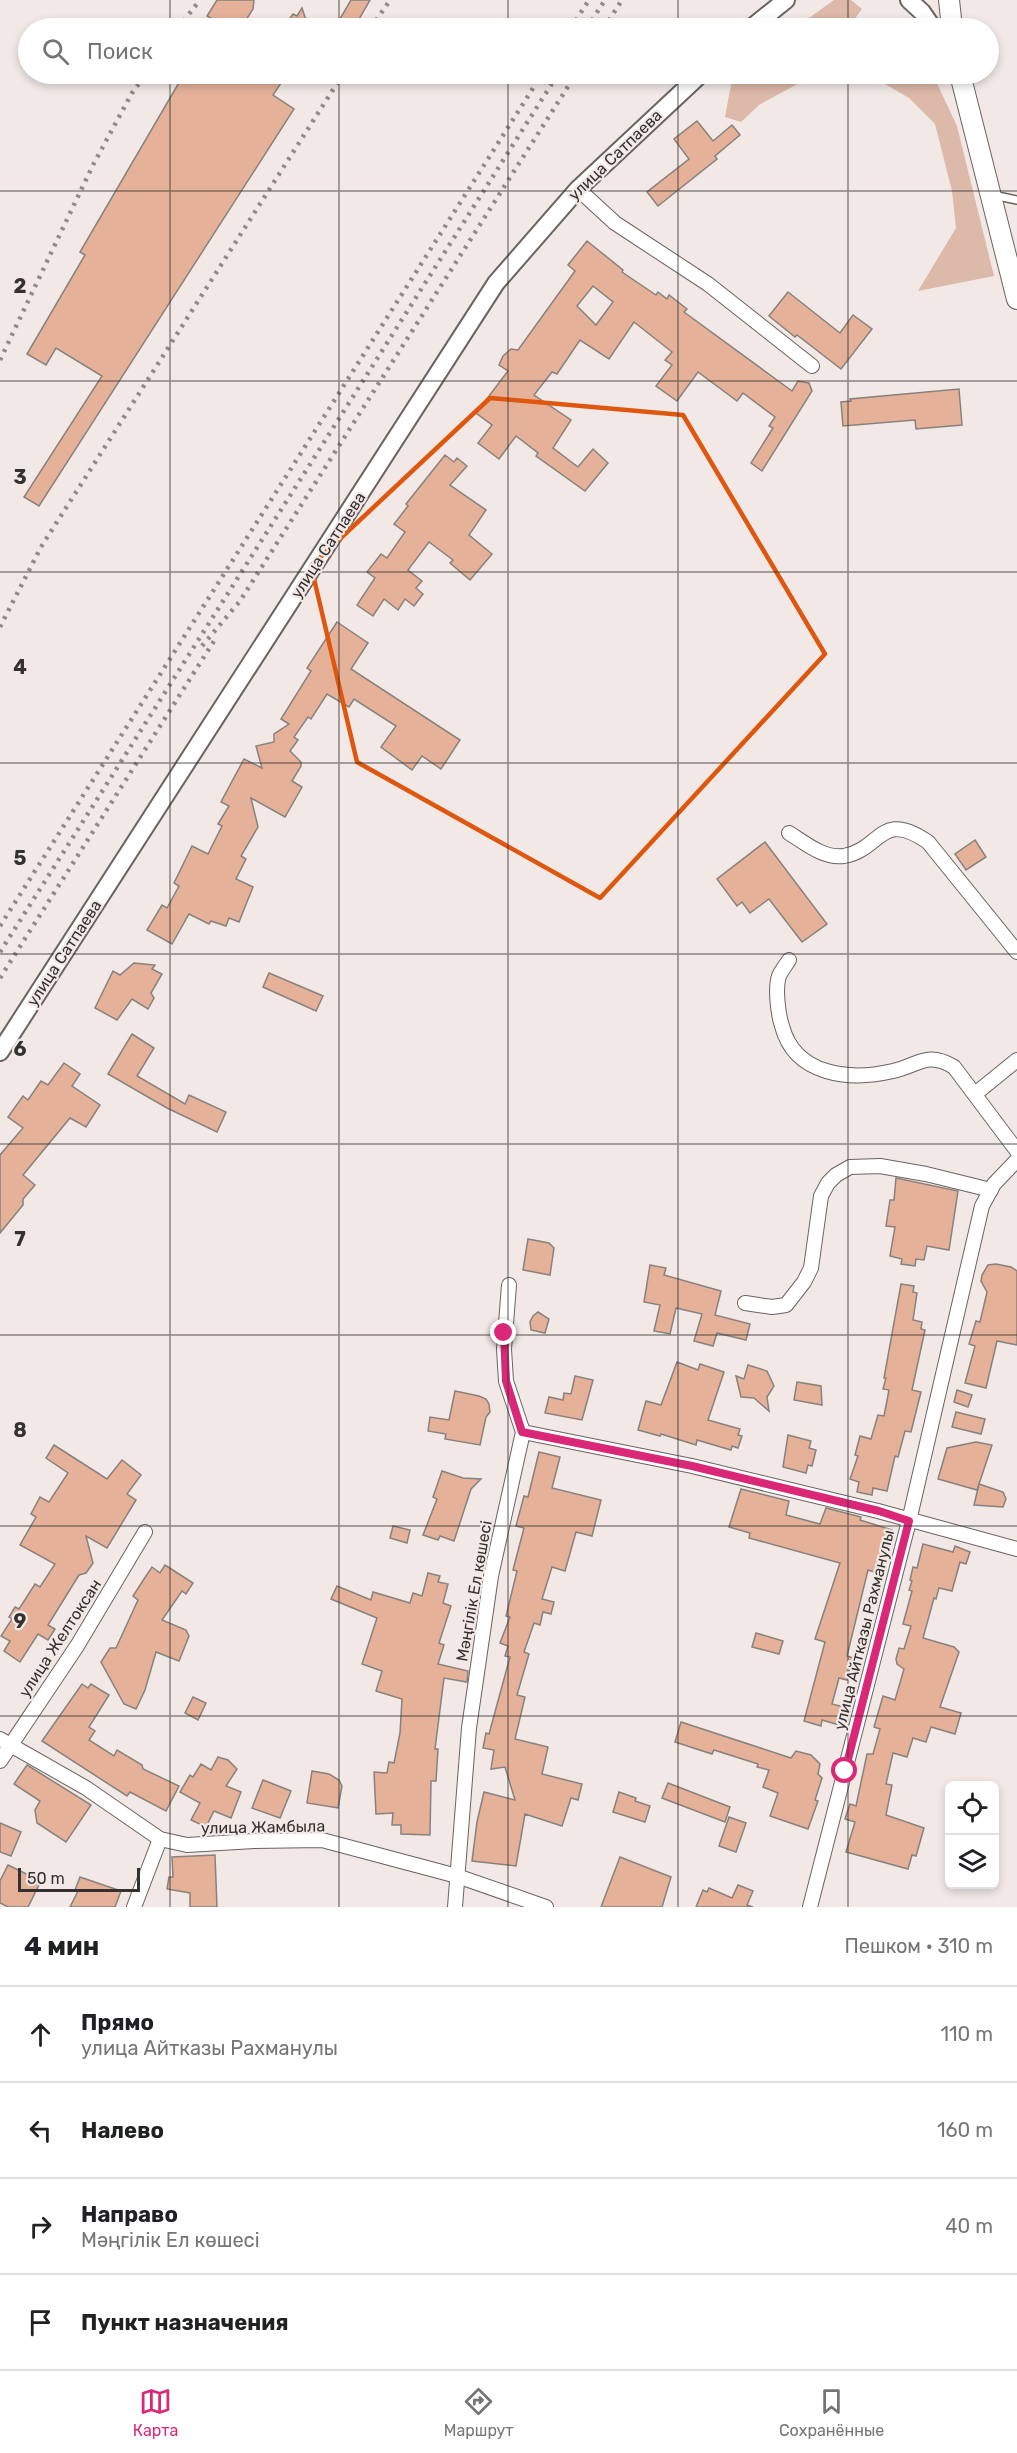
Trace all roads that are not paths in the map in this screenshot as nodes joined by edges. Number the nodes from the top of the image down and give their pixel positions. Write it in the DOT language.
graph roads {
  1 [pos="786,0"];
  2 [pos="909,0"];
  3 [pos="948,0"];
  4 [pos="764,18"];
  5 [pos="926,18"];
  6 [pos="951,18"];
  7 [pos="690,84"];
  8 [pos="962,84"];
  9 [pos="578,189"];
  10 [pos="990,195"];
  11 [pos="1017,200"];
  12 [pos="1017,299"];
  13 [pos="812,366"];
  14 [pos="789,833"];
  15 [pos="1017,952"];
  16 [pos="789,960"];
  17 [pos="0,1052"];
  18 [pos="1017,1060"];
  19 [pos="975,1094"];
  20 [pos="1017,1151"];
  21 [pos="1017,1160"];
  22 [pos="991,1190"];
  23 [pos="509,1284"];
  24 [pos="745,1303"];
  25 [pos="522,1432"];
  26 [pos="909,1521"];
  27 [pos="145,1532"];
  28 [pos="1017,1549"];
  29 [pos="5,1742"];
  30 [pos="0,1761"];
  31 [pos="160,1839"];
  32 [pos="457,1876"];
  33 [pos="134,1907"];
  34 [pos="455,1907"];
  35 [pos="546,1907"];
  36 [pos="810,1907"];
  1 -- 4 [label="street"];
  2 -- 5 [label="street"];
  3 -- 6 [label="main road"];
  7 -- 9 [label="street, улица Сатпаева"];
  8 -- 10 [label="main road"];
  9 -- 13 [label="street"];
  9 -- 17 [label="street, улица Сатпаева"];
  10 -- 11 [label="lane"];
  10 -- 12 [label="main road"];
  14 -- 15 [label="street"];
  16 -- 19 [label="street"];
  18 -- 19 [label="street"];
  19 -- 20 [label="street"];
  21 -- 22 [label="street, улица Айтказы Рахманулы"];
  22 -- 24 [label="street"];
  22 -- 26 [label="street, улица Айтказы Рахманулы"];
  23 -- 25 [label="street, Мәңгілік Ел көшесі"];
  25 -- 26 [label="street"];
  25 -- 32 [label="street, Мәңгілік Ел көшесі"];
  26 -- 28 [label="street"];
  26 -- 36 [label="street, улица Айтказы Рахманулы"];
  27 -- 29 [label="street, улица Желтоксан"];
  29 -- 30 [label="street, улица Желтоксан"];
  29 -- 31 [label="street, улица Жамбыла"];
  31 -- 32 [label="street, улица Жамбыла"];
  31 -- 33 [label="street"];
  32 -- 34 [label="street, Мәңгілік Ел көшесі"];
  32 -- 35 [label="street, улица Жамбыла"];
}
